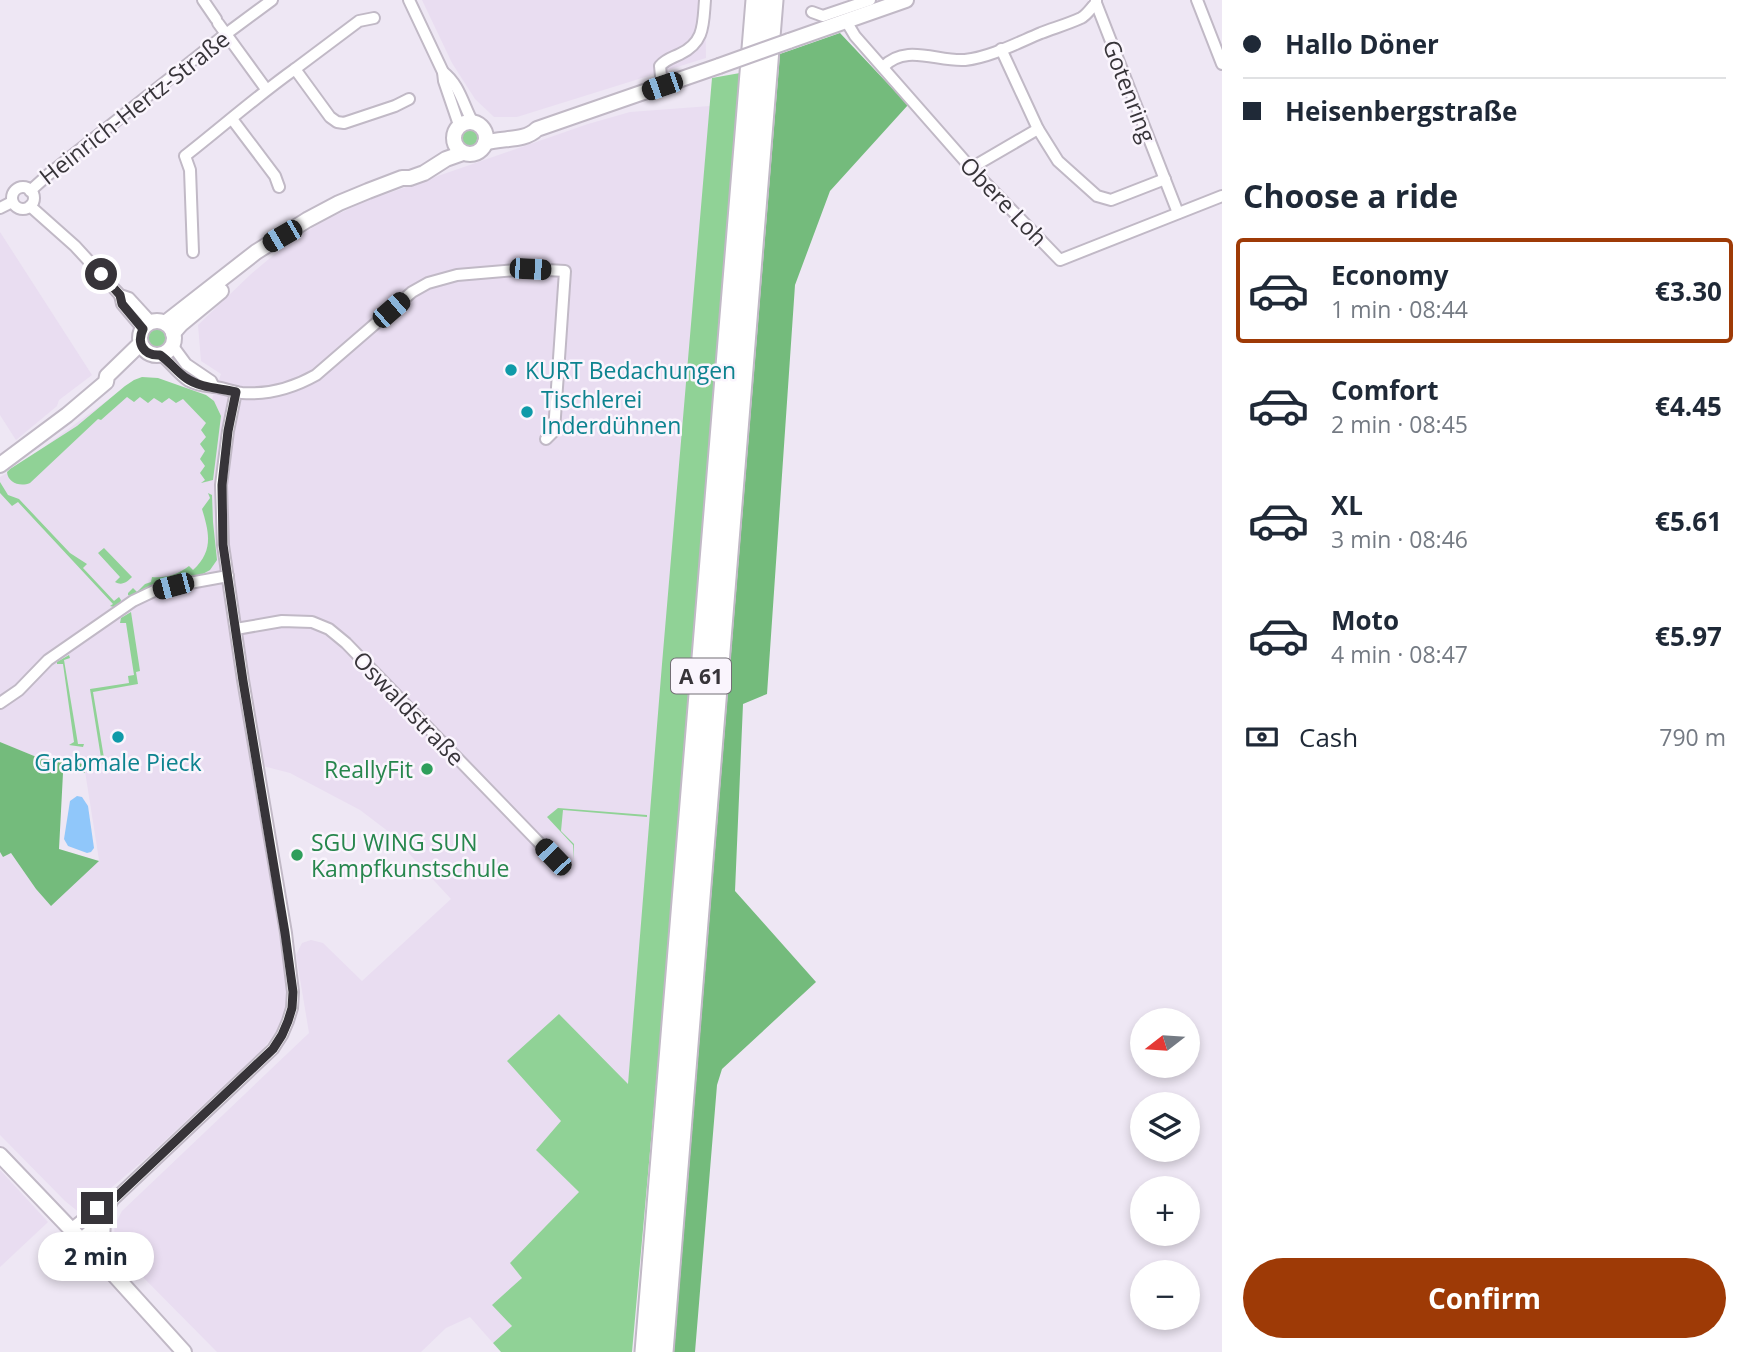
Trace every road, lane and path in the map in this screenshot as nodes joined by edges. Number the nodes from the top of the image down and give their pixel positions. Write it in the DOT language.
graph roads {
  1 [pos="203,0"];
  2 [pos="272,0"];
  3 [pos="409,0"];
  4 [pos="705,0"];
  5 [pos="756,0"];
  6 [pos="774,0"];
  7 [pos="870,0"];
  8 [pos="906,0"];
  9 [pos="1196,0"];
  10 [pos="1096,1"];
  11 [pos="812,12"];
  12 [pos="374,18"];
  13 [pos="846,21"];
  14 [pos="226,34"];
  15 [pos="1001,50"];
  16 [pos="1222,64"];
  17 [pos="883,67"];
  18 [pos="295,69"];
  19 [pos="662,86"];
  20 [pos="266,89"];
  21 [pos="409,99"];
  22 [pos="232,119"];
  23 [pos="1038,130"];
  24 [pos="471,131"];
  25 [pos="463,153"];
  26 [pos="971,169"];
  27 [pos="401,178"];
  28 [pos="1165,179"];
  29 [pos="279,187"];
  30 [pos="0,190"];
  31 [pos="30,191"];
  32 [pos="1222,196"];
  33 [pos="13,198"];
  34 [pos="30,206"];
  35 [pos="0,208"];
  36 [pos="1178,213"];
  37 [pos="193,252"];
  38 [pos="157,338"];
  39 [pos="236,392"];
  40 [pos="546,439"];
  41 [pos="0,464"];
  42 [pos="228,576"];
  43 [pos="236,629"];
  44 [pos="0,703"];
  45 [pos="553,857"];
  46 [pos="0,1155"];
  47 [pos="112,1201"];
  48 [pos="103,1218"];
  49 [pos="75,1233"];
  50 [pos="108,1268"];
  51 [pos="184,1352"];
  52 [pos="645,1352"];
  53 [pos="663,1352"];
  1 -- 14 [label="street"];
  2 -- 14 [label="street, Heinrich-Hertz-Straße"];
  3 -- 24 [label="street"];
  4 -- 19 [label="street"];
  5 -- 52 [label="highway, A 61"];
  6 -- 53 [label="highway, A 61"];
  7 -- 11 [label="street"];
  8 -- 13 [label="street"];
  9 -- 16 [label="street"];
  10 -- 15 [label="street"];
  10 -- 28 [label="street, Gotenring"];
  12 -- 18 [label="street"];
  13 -- 17 [label="street, Obere Loh"];
  13 -- 19 [label="street, bridge"];
  14 -- 20 [label="street"];
  14 -- 31 [label="street, Heinrich-Hertz-Straße"];
  15 -- 17 [label="street"];
  15 -- 23 [label="street"];
  17 -- 26 [label="street, Obere Loh"];
  18 -- 20 [label="street"];
  18 -- 21 [label="street"];
  19 -- 24 [label="street"];
  20 -- 22 [label="street"];
  22 -- 29 [label="street"];
  22 -- 37 [label="street"];
  23 -- 26 [label="street"];
  23 -- 28 [label="street"];
  24 -- 25 [label="street"];
  24 -- 25 [label="street"];
  24 -- 27 [label="street"];
  25 -- 27 [label="street"];
  26 -- 36 [label="street, Obere Loh"];
  27 -- 38 [label="street"];
  28 -- 36 [label="street, Gotenring"];
  30 -- 33 [label="street"];
  31 -- 33 [label="street"];
  31 -- 34 [label="street"];
  32 -- 36 [label="street, Obere Loh"];
  33 -- 34 [label="street"];
  33 -- 35 [label="street"];
  34 -- 38 [label="street"];
  38 -- 39 [label="street"];
  38 -- 41 [label="street"];
  39 -- 40 [label="street"];
  39 -- 42 [label="street"];
  42 -- 43 [label="street"];
  42 -- 44 [label="street"];
  43 -- 45 [label="street, Oswaldstraße"];
  43 -- 47 [label="street"];
  46 -- 49 [label="street"];
  47 -- 48 [label="street"];
  47 -- 49 [label="street"];
  48 -- 49 [label="street"];
  48 -- 50 [label="street"];
  49 -- 50 [label="street"];
  50 -- 51 [label="street"];
}
